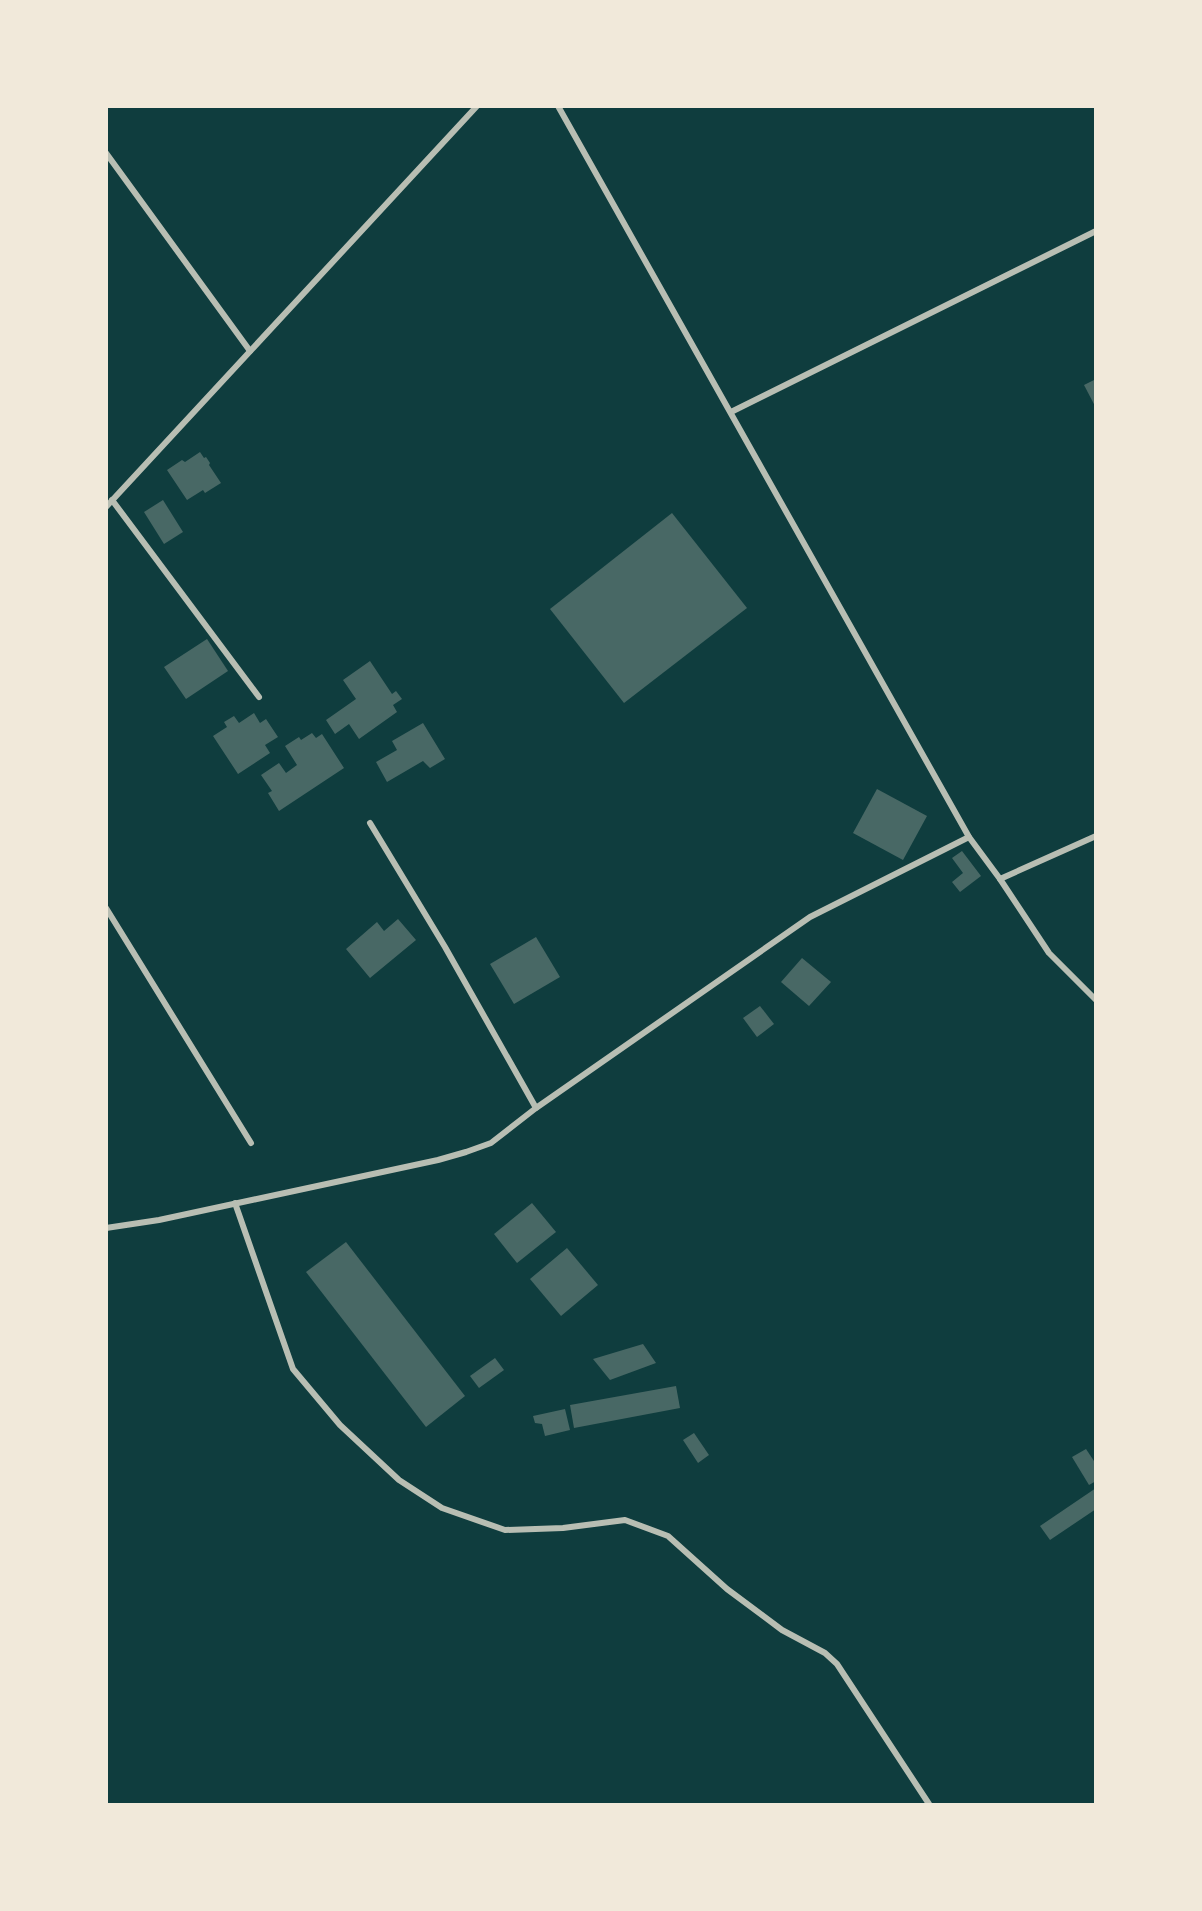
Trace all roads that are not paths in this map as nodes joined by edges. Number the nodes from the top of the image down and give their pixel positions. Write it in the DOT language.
graph roads {
  1 [pos="477,106"];
  2 [pos="558,106"];
  3 [pos="106,153"];
  4 [pos="1095,231"];
  5 [pos="250,351"];
  6 [pos="730,411"];
  7 [pos="112,500"];
  8 [pos="106,507"];
  9 [pos="260,697"];
  10 [pos="370,823"];
  11 [pos="1095,836"];
  12 [pos="969,837"];
  13 [pos="1000,879"];
  14 [pos="106,908"];
  15 [pos="1095,1000"];
  16 [pos="536,1108"];
  17 [pos="251,1143"];
  18 [pos="235,1203"];
  19 [pos="106,1228"];
  20 [pos="929,1804"];
  1 -- 5 [label="street"];
  2 -- 6 [label="street"];
  3 -- 5 [label="street"];
  4 -- 6 [label="street"];
  5 -- 7 [label="street"];
  6 -- 12 [label="street"];
  7 -- 8 [label="street"];
  7 -- 9 [label="street"];
  10 -- 16 [label="street"];
  11 -- 13 [label="street"];
  12 -- 13 [label="street"];
  12 -- 16 [label="street"];
  13 -- 15 [label="street"];
  14 -- 17 [label="street"];
  16 -- 18 [label="street"];
  18 -- 19 [label="street"];
  18 -- 20 [label="street"];
}
